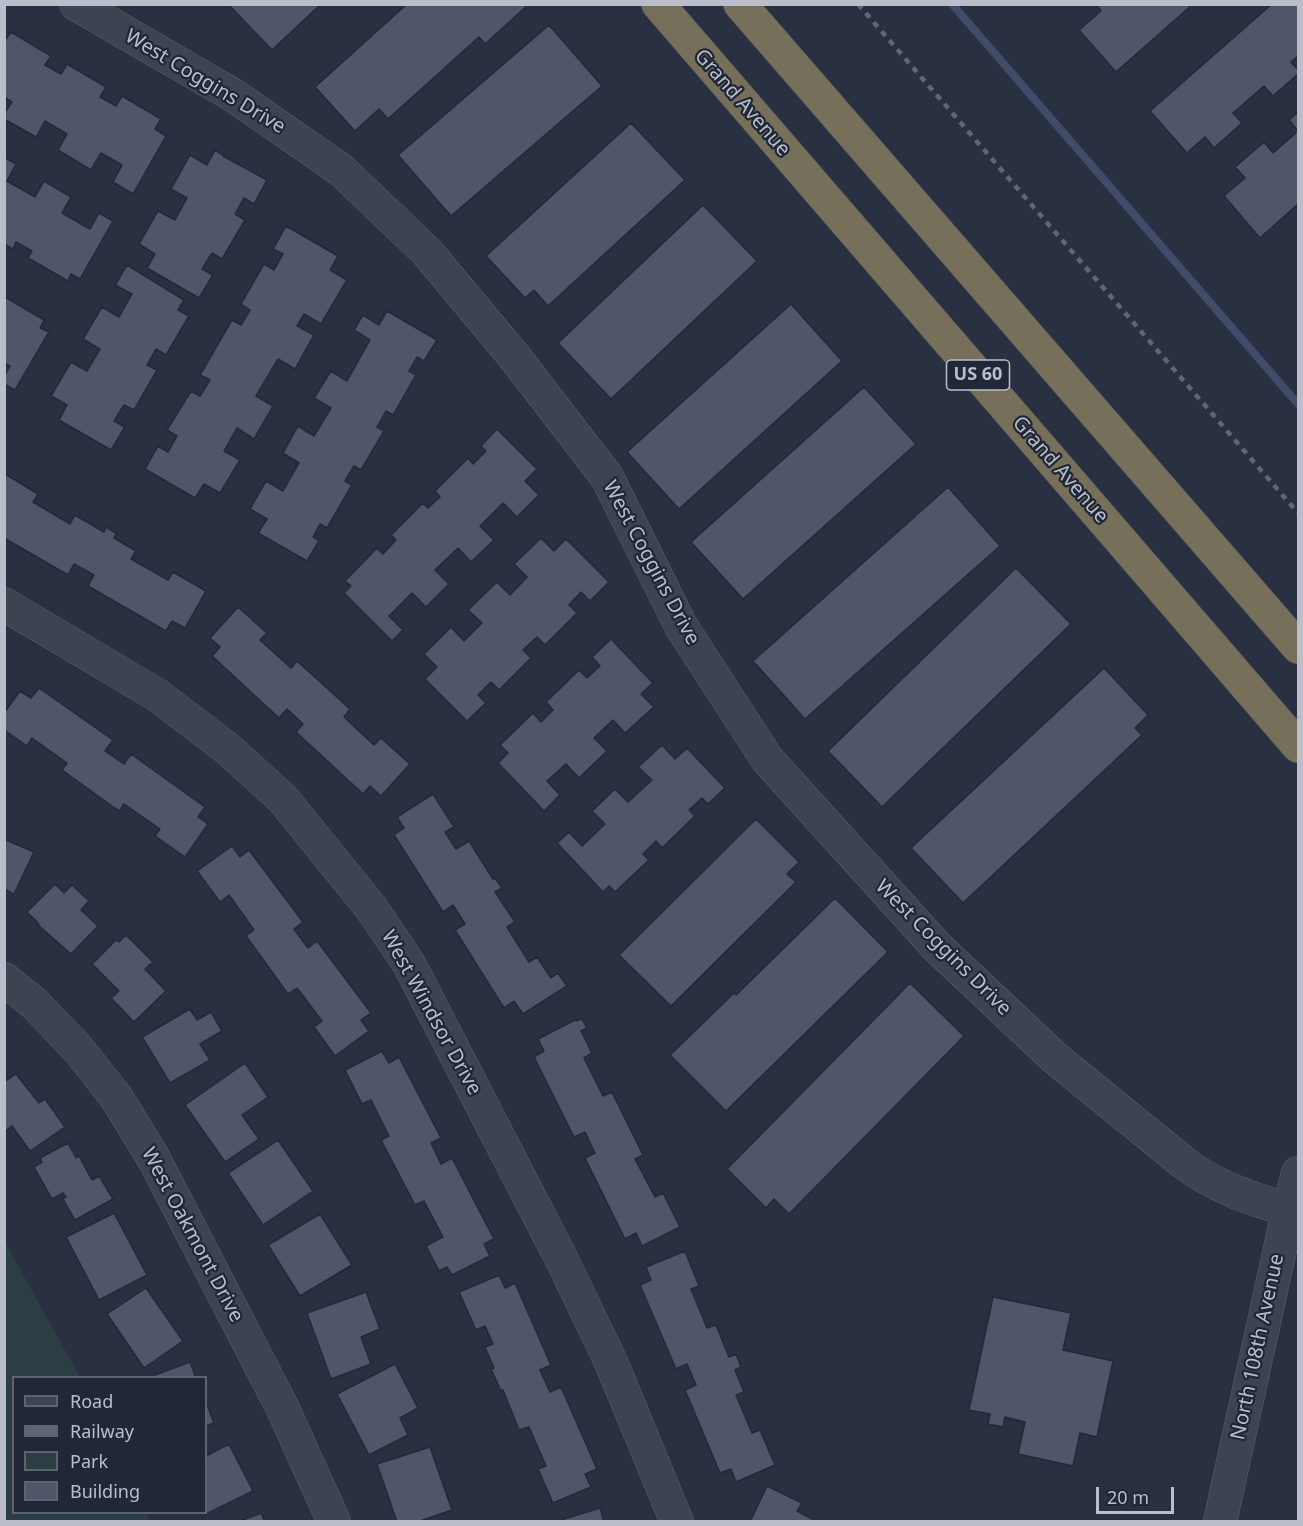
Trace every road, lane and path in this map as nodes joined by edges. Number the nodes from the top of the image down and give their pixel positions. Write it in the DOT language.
graph roads {
  1 [pos="76,4"];
  2 [pos="657,4"];
  3 [pos="740,4"];
  4 [pos="4,604"];
  5 [pos="1299,647"];
  6 [pos="1299,746"];
  7 [pos="4,979"];
  8 [pos="1299,1173"];
  9 [pos="1288,1210"];
  10 [pos="334,1521"];
  11 [pos="677,1521"];
  12 [pos="1220,1521"];
  1 -- 9 [label="street, West Coggins Drive"];
  2 -- 6 [label="highway, Grand Avenue / US 60"];
  3 -- 5 [label="highway"];
  4 -- 11 [label="street, West Windsor Drive"];
  7 -- 10 [label="street, West Oakmont Drive"];
  8 -- 9 [label="street, North 108th Avenue"];
  9 -- 12 [label="street, North 108th Avenue"];
}
